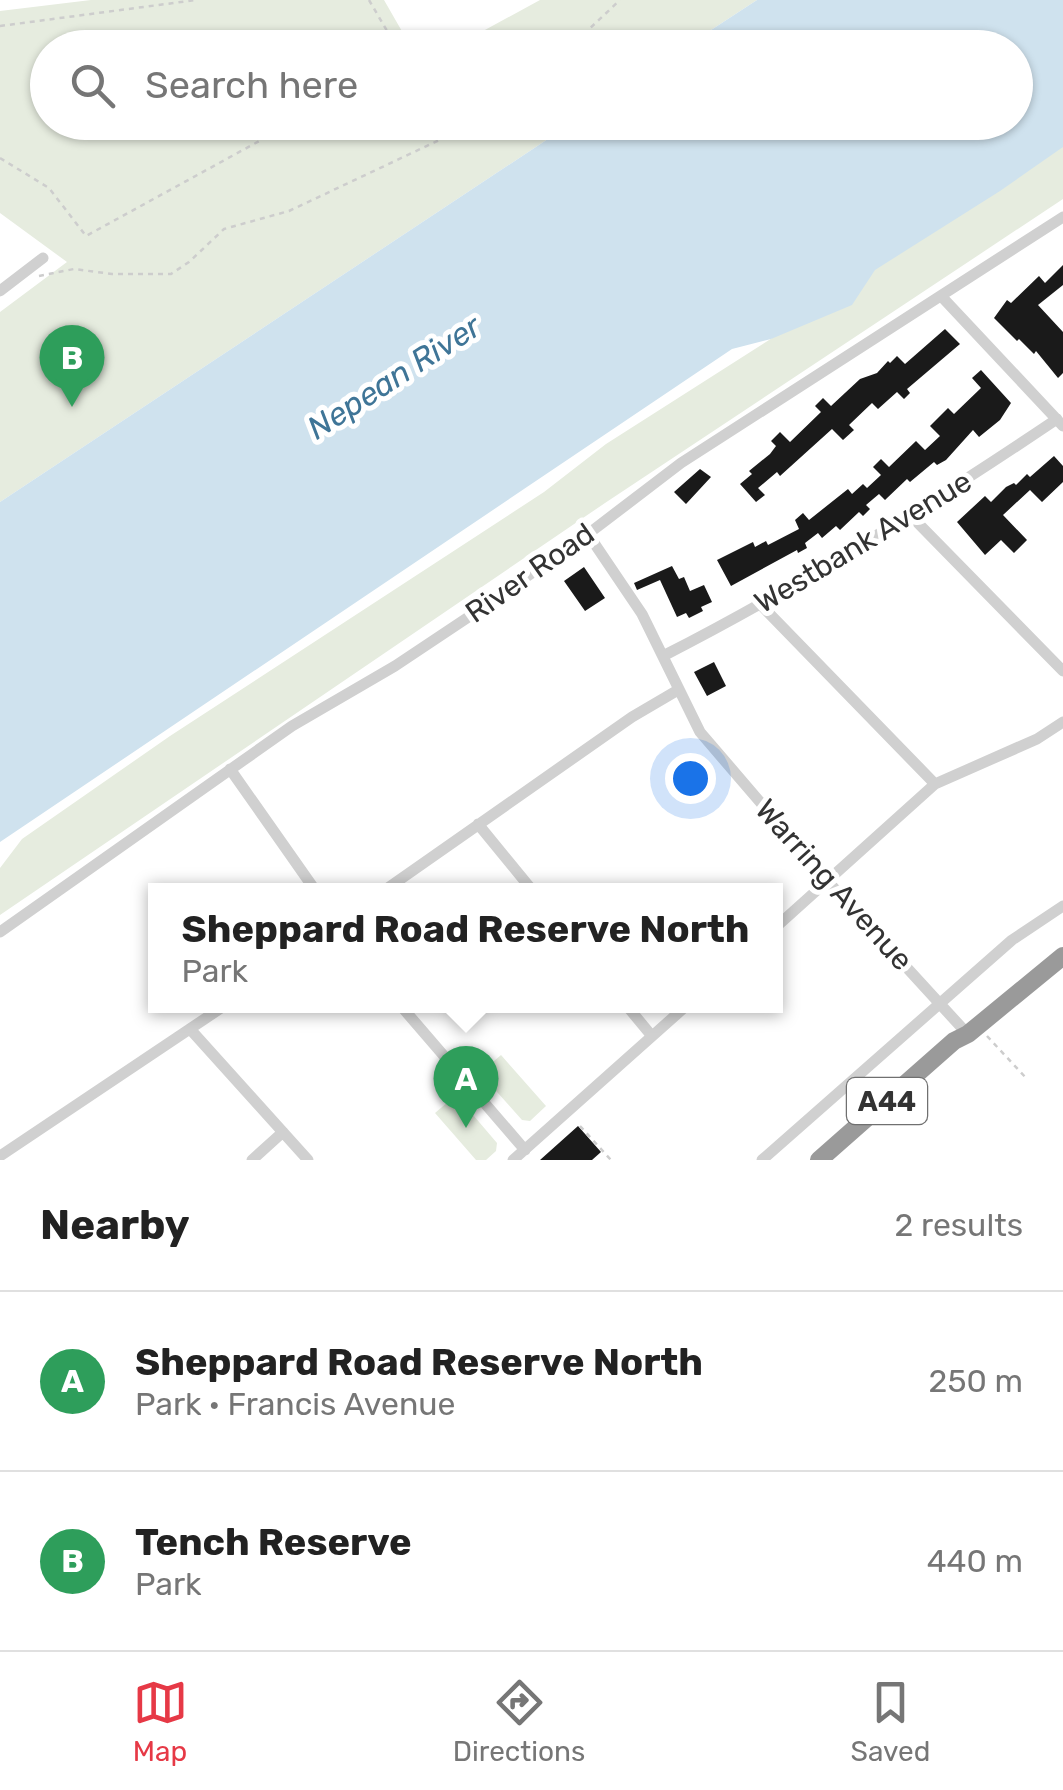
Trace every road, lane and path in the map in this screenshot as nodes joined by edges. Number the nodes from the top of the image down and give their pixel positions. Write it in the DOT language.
graph roads {
  1 [pos="196,0"];
  2 [pos="369,0"];
  3 [pos="620,0"];
  4 [pos="0,26"];
  5 [pos="386,30"];
  6 [pos="588,30"];
  7 [pos="261,140"];
  8 [pos="439,140"];
  9 [pos="0,158"];
  10 [pos="1063,217"];
  11 [pos="43,258"];
  12 [pos="22,274"];
  13 [pos="0,290"];
  14 [pos="942,297"];
  15 [pos="1060,422"];
  16 [pos="912,516"];
  17 [pos="588,534"];
  18 [pos="762,606"];
  19 [pos="664,656"];
  20 [pos="1063,671"];
  21 [pos="678,690"];
  22 [pos="1063,722"];
  23 [pos="230,769"];
  24 [pos="935,784"];
  25 [pos="478,824"];
  26 [pos="828,882"];
  27 [pos="309,883"];
  28 [pos="395,883"];
  29 [pos="526,883"];
  30 [pos="1063,906"];
  31 [pos="783,921"];
  32 [pos="0,932"];
  33 [pos="1063,943"];
  34 [pos="1063,956"];
  35 [pos="940,1004"];
  36 [pos="213,1013"];
  37 [pos="406,1013"];
  38 [pos="633,1013"];
  39 [pos="678,1013"];
  40 [pos="190,1028"];
  41 [pos="985,1034"];
  42 [pos="651,1035"];
  43 [pos="958,1035"];
  44 [pos="1026,1079"];
  45 [pos="580,1126"];
  46 [pos="283,1132"];
  47 [pos="525,1150"];
  48 [pos="0,1156"];
  49 [pos="252,1160"];
  50 [pos="308,1160"];
  51 [pos="513,1160"];
  52 [pos="611,1160"];
  53 [pos="762,1160"];
  54 [pos="819,1160"];
  1 -- 4 [label="path"];
  2 -- 5 [label="path"];
  3 -- 6 [label="path"];
  7 -- 9 [label="path"];
  8 -- 12 [label="path"];
  10 -- 14 [label="street, River Road"];
  11 -- 12 [label="street"];
  12 -- 13 [label="street"];
  14 -- 15 [label="street"];
  14 -- 17 [label="street, River Road"];
  15 -- 16 [label="street, Westbank Avenue"];
  16 -- 18 [label="street, Westbank Avenue"];
  16 -- 20 [label="street"];
  17 -- 19 [label="street, Warring Avenue"];
  17 -- 23 [label="street, River Road"];
  18 -- 19 [label="street, Westbank Avenue"];
  18 -- 24 [label="street"];
  19 -- 21 [label="street, Warring Avenue"];
  21 -- 25 [label="street"];
  21 -- 26 [label="street, Warring Avenue"];
  22 -- 24 [label="street"];
  23 -- 27 [label="street"];
  23 -- 32 [label="street, River Road"];
  24 -- 26 [label="street"];
  25 -- 28 [label="street"];
  25 -- 29 [label="street"];
  26 -- 31 [label="street"];
  26 -- 35 [label="street, Warring Avenue"];
  30 -- 35 [label="street"];
  33 -- 43 [label="highway, A44"];
  34 -- 43 [label="highway, A44"];
  35 -- 43 [label="street, Warring Avenue"];
  35 -- 53 [label="street"];
  36 -- 40 [label="street"];
  37 -- 47 [label="street"];
  38 -- 42 [label="street"];
  39 -- 42 [label="street"];
  40 -- 46 [label="street"];
  40 -- 48 [label="street"];
  41 -- 44 [label="path"];
  42 -- 47 [label="street"];
  43 -- 54 [label="highway, A44"];
  45 -- 52 [label="path"];
  46 -- 49 [label="street"];
  46 -- 50 [label="street"];
  47 -- 51 [label="street"];
}
